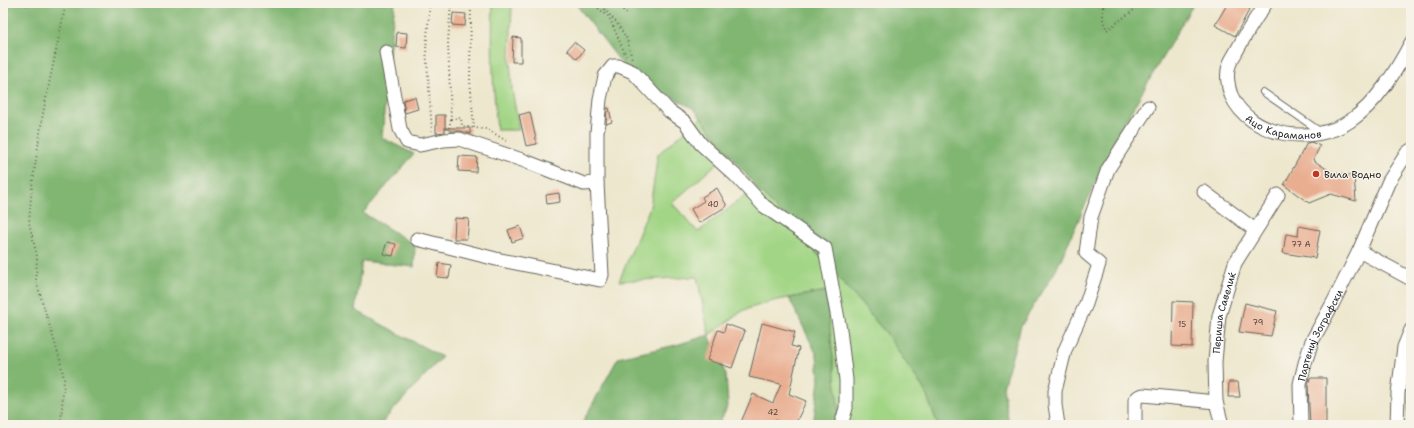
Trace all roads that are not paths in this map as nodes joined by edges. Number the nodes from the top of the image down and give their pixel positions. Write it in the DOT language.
graph roads {
  1 [pos="1266,3"];
  2 [pos="1411,43"];
  3 [pos="386,52"];
  4 [pos="1263,92"];
  5 [pos="1148,107"];
  6 [pos="1321,132"];
  7 [pos="1411,150"];
  8 [pos="597,183"];
  9 [pos="1204,192"];
  10 [pos="1278,195"];
  11 [pos="1255,230"];
  12 [pos="417,239"];
  13 [pos="1359,251"];
  14 [pos="1411,278"];
  15 [pos="1411,330"];
  16 [pos="1216,402"];
  17 [pos="841,425"];
  18 [pos="1058,425"];
  19 [pos="1135,425"];
  20 [pos="1222,425"];
  21 [pos="1301,425"];
  22 [pos="1397,425"];
  1 -- 6 [label="street, Ацо Караманов"];
  2 -- 6 [label="street, Ацо Караманов"];
  3 -- 8 [label="street"];
  4 -- 6 [label="lane"];
  5 -- 18 [label="street"];
  7 -- 13 [label="street, Партениј Зографски"];
  8 -- 12 [label="street"];
  8 -- 17 [label="street"];
  9 -- 11 [label="street"];
  10 -- 11 [label="street, Периша Савелиќ"];
  11 -- 16 [label="street, Периша Савелиќ"];
  13 -- 14 [label="street"];
  13 -- 21 [label="street, Партениј Зографски"];
  15 -- 22 [label="street"];
  16 -- 19 [label="street"];
  16 -- 20 [label="street, Периша Савелиќ"];
}
